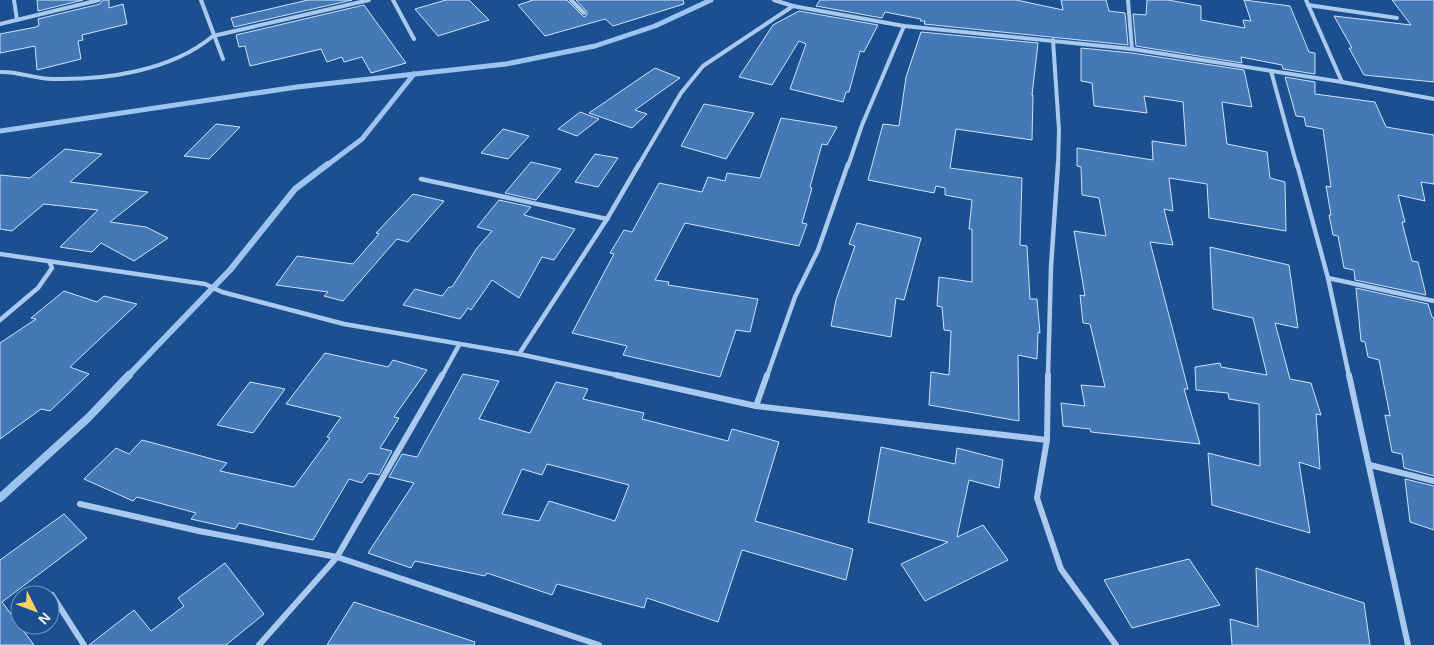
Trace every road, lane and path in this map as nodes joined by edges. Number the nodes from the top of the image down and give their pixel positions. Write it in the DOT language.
graph roads {
  1 [pos="14,0"];
  2 [pos="99,0"];
  3 [pos="201,0"];
  4 [pos="369,0"];
  5 [pos="398,0"];
  6 [pos="571,0"];
  7 [pos="774,0"];
  8 [pos="1128,0"];
  9 [pos="1306,0"];
  10 [pos="393,1"];
  11 [pos="1308,5"];
  12 [pos="793,6"];
  13 [pos="584,13"];
  14 [pos="1397,18"];
  15 [pos="17,20"];
  16 [pos="0,24"];
  17 [pos="904,26"];
  18 [pos="213,36"];
  19 [pos="414,39"];
  20 [pos="1053,40"];
  21 [pos="1132,49"];
  22 [pos="223,59"];
  23 [pos="1271,71"];
  24 [pos="0,72"];
  25 [pos="1342,82"];
  26 [pos="1434,99"];
  27 [pos="421,179"];
  28 [pos="607,220"];
  29 [pos="0,254"];
  30 [pos="50,263"];
  31 [pos="1328,278"];
  32 [pos="1434,301"];
  33 [pos="0,320"];
  34 [pos="459,345"];
  35 [pos="519,354"];
  36 [pos="756,406"];
  37 [pos="1047,440"];
  38 [pos="1370,465"];
  39 [pos="1434,481"];
  40 [pos="80,504"];
  41 [pos="337,557"];
  42 [pos="60,608"];
  43 [pos="84,645"];
  44 [pos="259,645"];
  45 [pos="599,645"];
  46 [pos="1116,645"];
  47 [pos="1408,645"];
  1 -- 15 [label="street"];
  2 -- 15 [label="street"];
  3 -- 18 [label="street"];
  4 -- 18 [label="street"];
  5 -- 10 [label="street"];
  6 -- 13 [label="street"];
  7 -- 12 [label="street"];
  8 -- 21 [label="street"];
  9 -- 11 [label="street"];
  10 -- 19 [label="street"];
  11 -- 14 [label="street"];
  11 -- 25 [label="street"];
  12 -- 17 [label="street"];
  12 -- 28 [label="street"];
  15 -- 16 [label="street"];
  17 -- 20 [label="street"];
  17 -- 36 [label="street"];
  18 -- 22 [label="street"];
  18 -- 24 [label="street"];
  20 -- 21 [label="street"];
  20 -- 37 [label="street"];
  21 -- 23 [label="street"];
  23 -- 25 [label="street"];
  23 -- 31 [label="street"];
  25 -- 26 [label="street"];
  27 -- 28 [label="street"];
  28 -- 35 [label="street"];
  29 -- 30 [label="street"];
  30 -- 33 [label="street"];
  30 -- 34 [label="street"];
  31 -- 32 [label="street"];
  31 -- 38 [label="street"];
  34 -- 35 [label="street"];
  34 -- 41 [label="street"];
  35 -- 36 [label="street"];
  36 -- 37 [label="street"];
  37 -- 46 [label="street"];
  38 -- 39 [label="street"];
  38 -- 47 [label="street"];
  40 -- 41 [label="street"];
  41 -- 44 [label="street"];
  41 -- 45 [label="street"];
  42 -- 43 [label="street"];
}
